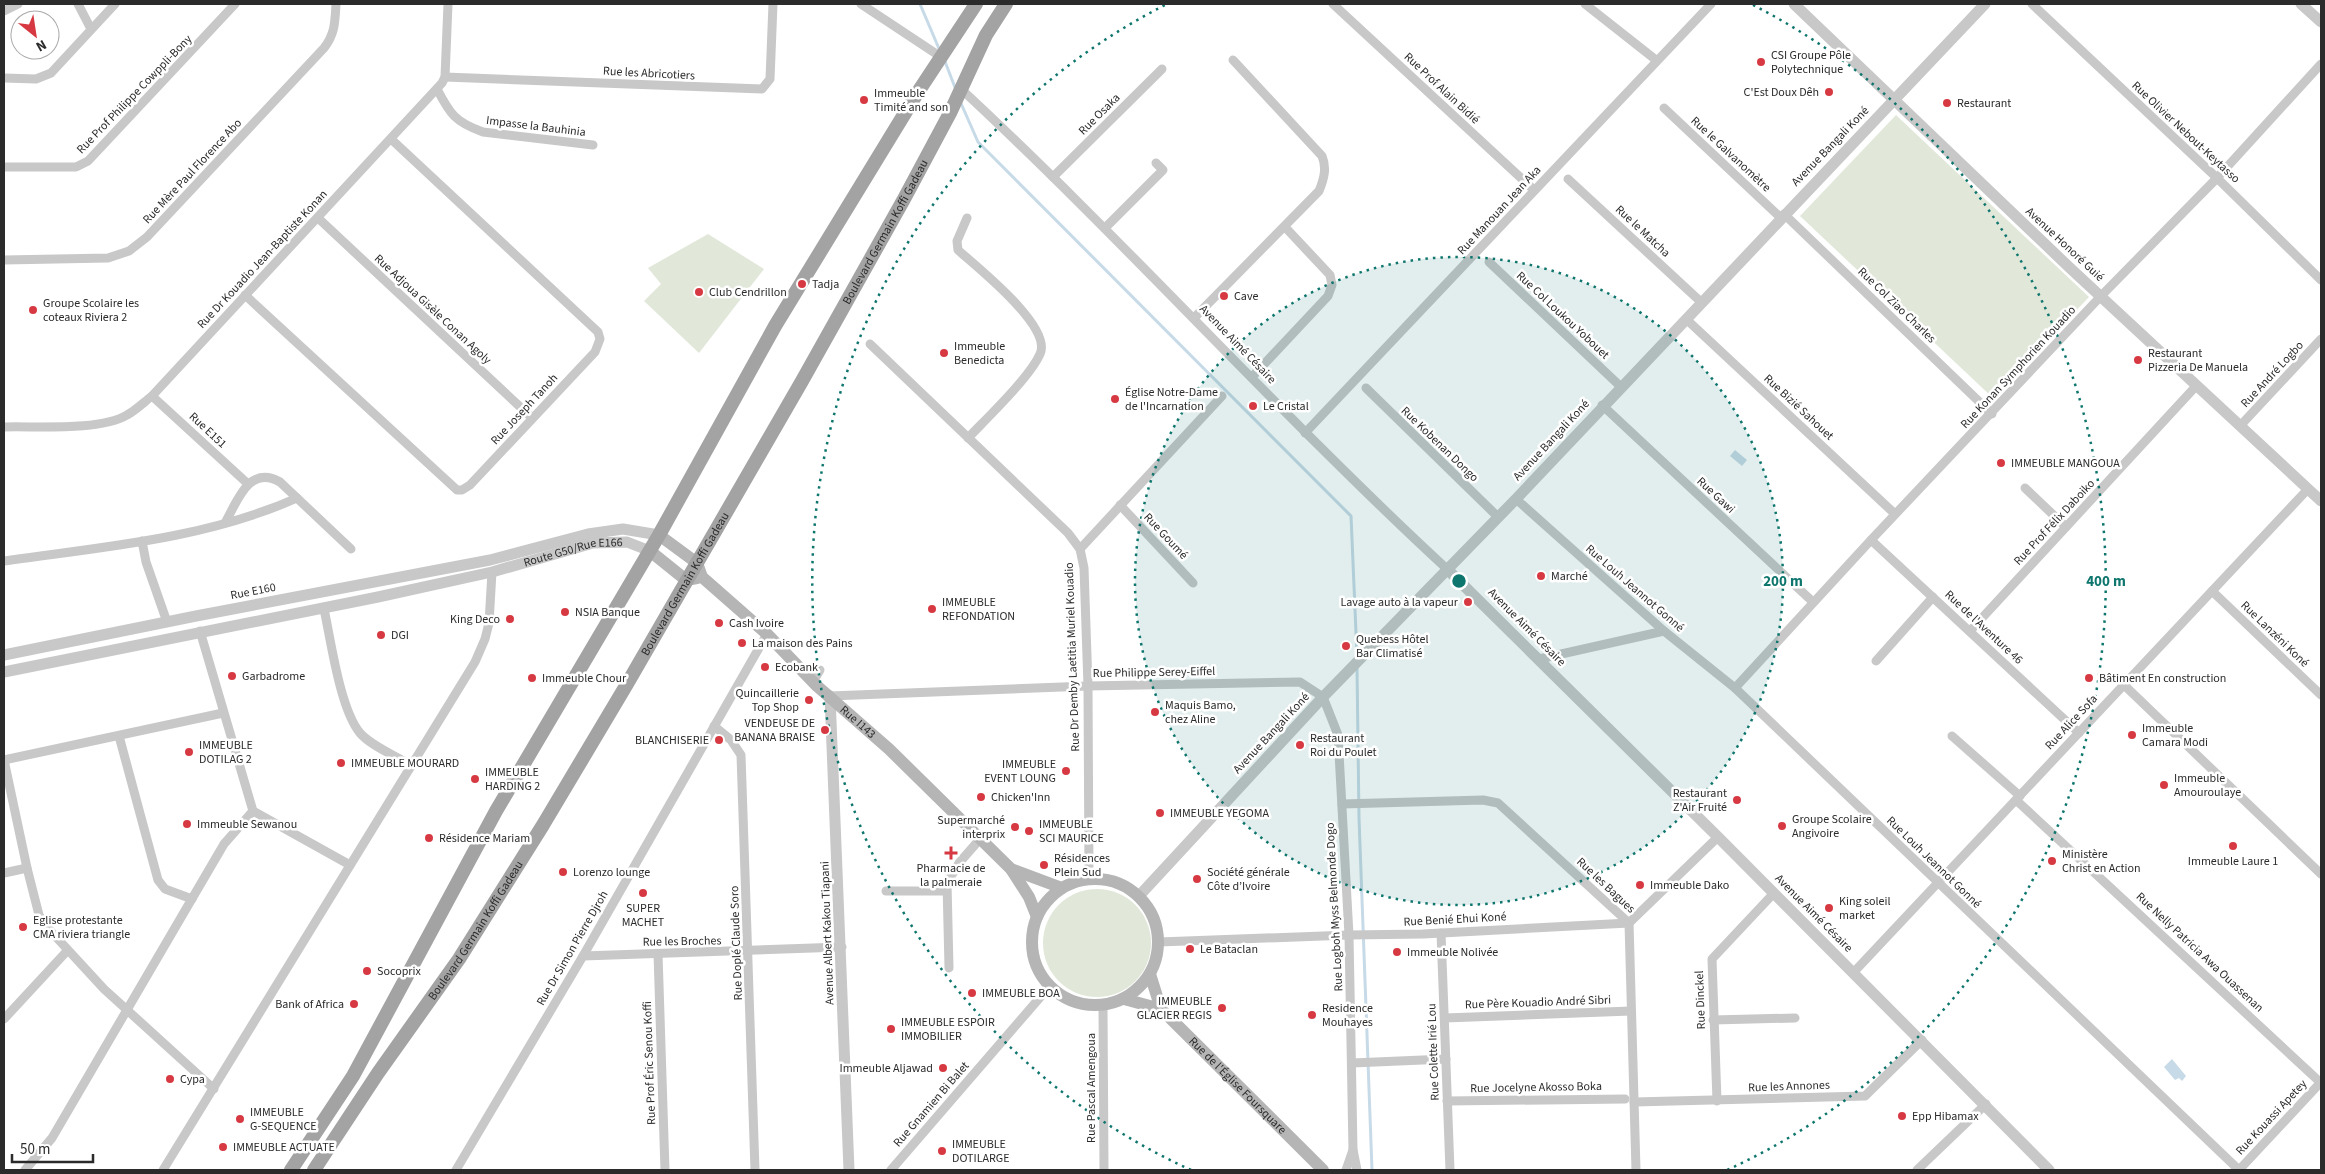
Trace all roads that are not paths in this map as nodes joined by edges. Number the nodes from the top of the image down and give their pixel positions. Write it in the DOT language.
graph roads {
  1 [pos="18,4"];
  2 [pos="78,4"];
  3 [pos="116,4"];
  4 [pos="235,4"];
  5 [pos="336,4"];
  6 [pos="448,4"];
  7 [pos="773,4"];
  8 [pos="861,4"];
  9 [pos="976,4"];
  10 [pos="1006,4"];
  11 [pos="1334,4"];
  12 [pos="1585,4"];
  13 [pos="1711,4"];
  14 [pos="1794,4"];
  15 [pos="1984,4"];
  16 [pos="2032,4"];
  17 [pos="2301,4"];
  18 [pos="4,11"];
  19 [pos="2321,22"];
  20 [pos="91,29"];
  21 [pos="941,57"];
  22 [pos="1233,60"];
  23 [pos="1656,60"];
  24 [pos="2321,64"];
  25 [pos="1162,69"];
  26 [pos="445,77"];
  27 [pos="4,78"];
  28 [pos="960,88"];
  29 [pos="438,89"];
  30 [pos="1894,100"];
  31 [pos="1664,108"];
  32 [pos="391,139"];
  33 [pos="593,145"];
  34 [pos="1156,163"];
  35 [pos="4,167"];
  36 [pos="1053,177"];
  37 [pos="2217,178"];
  38 [pos="1568,179"];
  39 [pos="1534,190"];
  40 [pos="1782,216"];
  41 [pos="318,218"];
  42 [pos="967,218"];
  43 [pos="1285,227"];
  44 [pos="1105,228"];
  45 [pos="4,260"];
  46 [pos="1488,262"];
  47 [pos="2321,280"];
  48 [pos="246,295"];
  49 [pos="2101,296"];
  50 [pos="1701,302"];
  51 [pos="1194,318"];
  52 [pos="1686,319"];
  53 [pos="2321,340"];
  54 [pos="870,344"];
  55 [pos="1252,377"];
  56 [pos="2197,385"];
  57 [pos="1620,386"];
  58 [pos="1366,388"];
  59 [pos="152,396"];
  60 [pos="1222,396"];
  61 [pos="1602,405"];
  62 [pos="1992,414"];
  63 [pos="532,418"];
  64 [pos="2240,426"];
  65 [pos="4,427"];
  66 [pos="1305,433"];
  67 [pos="968,438"];
  68 [pos="247,484"];
  69 [pos="2026,488"];
  70 [pos="2308,488"];
  71 [pos="297,498"];
  72 [pos="1516,499"];
  73 [pos="2321,501"];
  74 [pos="1120,505"];
  75 [pos="1895,514"];
  76 [pos="1497,516"];
  77 [pos="225,524"];
  78 [pos="2066,527"];
  79 [pos="659,535"];
  80 [pos="1871,540"];
  81 [pos="142,541"];
  82 [pos="351,549"];
  83 [pos="1080,549"];
  84 [pos="650,552"];
  85 [pos="507,556"];
  86 [pos="4,561"];
  87 [pos="697,563"];
  88 [pos="1447,569"];
  89 [pos="492,572"];
  90 [pos="702,577"];
  91 [pos="686,580"];
  92 [pos="1193,583"];
  93 [pos="2212,591"];
  94 [pos="1933,597"];
  95 [pos="1813,602"];
  96 [pos="324,608"];
  97 [pos="167,622"];
  98 [pos="200,631"];
  99 [pos="1664,631"];
  100 [pos="1970,631"];
  101 [pos="768,634"];
  102 [pos="4,655"];
  103 [pos="1539,659"];
  104 [pos="1876,661"];
  105 [pos="820,670"];
  106 [pos="4,672"];
  107 [pos="813,682"];
  108 [pos="2123,684"];
  109 [pos="1088,686"];
  110 [pos="1734,688"];
  111 [pos="2321,695"];
  112 [pos="830,696"];
  113 [pos="1323,697"];
  114 [pos="223,713"];
  115 [pos="714,726"];
  116 [pos="2079,733"];
  117 [pos="119,736"];
  118 [pos="1952,736"];
  119 [pos="4,760"];
  120 [pos="412,766"];
  121 [pos="2018,798"];
  122 [pos="1342,804"];
  123 [pos="253,811"];
  124 [pos="1718,837"];
  125 [pos="980,839"];
  126 [pos="350,865"];
  127 [pos="27,868"];
  128 [pos="1011,869"];
  129 [pos="4,873"];
  130 [pos="2321,874"];
  131 [pos="1089,879"];
  132 [pos="1939,884"];
  133 [pos="1062,888"];
  134 [pos="886,891"];
  135 [pos="946,891"];
  136 [pos="1774,893"];
  137 [pos="1139,896"];
  138 [pos="192,899"];
  139 [pos="1037,917"];
  140 [pos="1629,923"];
  141 [pos="1441,933"];
  142 [pos="1349,935"];
  143 [pos="1159,942"];
  144 [pos="842,947"];
  145 [pos="66,951"];
  146 [pos="749,952"];
  147 [pos="658,954"];
  148 [pos="583,956"];
  149 [pos="949,968"];
  150 [pos="1853,972"];
  151 [pos="1150,974"];
  152 [pos="1049,987"];
  153 [pos="1124,999"];
  154 [pos="1103,1006"];
  155 [pos="1161,1009"];
  156 [pos="127,1010"];
  157 [pos="1631,1011"];
  158 [pos="1446,1018"];
  159 [pos="1795,1018"];
  160 [pos="4,1020"];
  161 [pos="1713,1020"];
  162 [pos="1922,1040"];
  163 [pos="1446,1059"];
  164 [pos="1352,1063"];
  165 [pos="2321,1082"];
  166 [pos="214,1088"];
  167 [pos="1625,1099"];
  168 [pos="1717,1100"];
  169 [pos="1447,1101"];
  170 [pos="1634,1102"];
  171 [pos="1986,1104"];
  172 [pos="1353,1150"];
  173 [pos="1319,1166"];
  174 [pos="25,1170"];
  175 [pos="163,1170"];
  176 [pos="291,1170"];
  177 [pos="314,1170"];
  178 [pos="456,1170"];
  179 [pos="665,1170"];
  180 [pos="755,1170"];
  181 [pos="849,1170"];
  182 [pos="891,1170"];
  183 [pos="1104,1170"];
  184 [pos="1336,1170"];
  185 [pos="1346,1170"];
  186 [pos="1357,1170"];
  187 [pos="1450,1170"];
  188 [pos="1636,1170"];
  189 [pos="1917,1170"];
  190 [pos="2049,1170"];
  191 [pos="2239,1170"];
  1 -- 18 [label="street"];
  2 -- 20 [label="street"];
  3 -- 20 [label="street"];
  4 -- 35 [label="street, Rue Prof Philippe Cowppli-Bony"];
  5 -- 45 [label="street, Rue Mère Paul Florence Abo"];
  6 -- 26 [label="street, Rue Dr Kouadio Jean-Baptiste Konan"];
  7 -- 26 [label="street, Rue les Abricotiers"];
  8 -- 21 [label="street"];
  9 -- 21 [label="main road"];
  10 -- 28 [label="main road, Boulevard Germain Koffi Gadeau"];
  11 -- 39 [label="street, Rue Prof Alain Bidié"];
  12 -- 23 [label="street"];
  13 -- 23 [label="street, Rue Manouan Jean Aka"];
  14 -- 30 [label="street, Avenue Honoré Guié"];
  15 -- 30 [label="street, Avenue Bangali Koné"];
  16 -- 37 [label="street, Rue Olivier Nebout-Keytasso"];
  17 -- 19 [label="street"];
  20 -- 27 [label="street"];
  21 -- 79 [label="main road"];
  22 -- 43 [label="street"];
  23 -- 39 [label="street, Rue Manouan Jean Aka"];
  24 -- 37 [label="street, Rue Konan Symphorien Kouadio"];
  25 -- 36 [label="street, Rue Osaka"];
  26 -- 29 [label="street, Rue Dr Kouadio Jean-Baptiste Konan"];
  28 -- 36 [label="street, Avenue Aimé Césaire"];
  28 -- 87 [label="main road, Boulevard Germain Koffi Gadeau"];
  29 -- 32 [label="street, Rue Dr Kouadio Jean-Baptiste Konan"];
  29 -- 33 [label="street, Impasse la Bauhinia"];
  30 -- 40 [label="street, Avenue Bangali Koné"];
  30 -- 49 [label="street, Avenue Honoré Guié"];
  31 -- 40 [label="street, Rue le Galvanomètre"];
  32 -- 41 [label="street, Rue Dr Kouadio Jean-Baptiste Konan"];
  32 -- 63 [label="street, Rue Joseph Tanoh"];
  34 -- 44 [label="street"];
  36 -- 44 [label="street, Avenue Aimé Césaire"];
  37 -- 47 [label="street, Rue Olivier Nebout-Keytasso"];
  37 -- 49 [label="street, Rue Konan Symphorien Kouadio"];
  38 -- 50 [label="street, Rue le Matcha"];
  39 -- 66 [label="street, Rue Manouan Jean Aka"];
  40 -- 50 [label="street, Avenue Bangali Koné"];
  40 -- 62 [label="street, Rue Col Ziao Charles"];
  41 -- 48 [label="street, Rue Dr Kouadio Jean-Baptiste Konan"];
  41 -- 63 [label="street, Rue Adjoua Gisèle Conan Agoly"];
  42 -- 67 [label="street"];
  43 -- 51 [label="street"];
  43 -- 55 [label="street"];
  44 -- 51 [label="street, Avenue Aimé Césaire"];
  46 -- 57 [label="street, Rue Col Loukou Yobouet"];
  48 -- 59 [label="street, Rue Dr Kouadio Jean-Baptiste Konan"];
  48 -- 63 [label="street, Rue Joseph Tanoh"];
  49 -- 56 [label="street, Avenue Honoré Guié"];
  49 -- 62 [label="street, Rue Konan Symphorien Kouadio"];
  50 -- 52 [label="street, Avenue Bangali Koné"];
  51 -- 55 [label="street, Avenue Aimé Césaire"];
  52 -- 57 [label="street, Avenue Bangali Koné"];
  52 -- 75 [label="street, Rue Bizié Sahouet"];
  53 -- 64 [label="street, Rue André Logbo"];
  54 -- 67 [label="street, Rue Dr Demby Laetitia Muriel Kouadio"];
  55 -- 66 [label="street, Avenue Aimé Césaire"];
  56 -- 64 [label="street, Avenue Honoré Guié"];
  56 -- 78 [label="street, Rue Prof Félix Daboiko"];
  57 -- 61 [label="street, Avenue Bangali Koné"];
  58 -- 76 [label="street, Rue Kobenan Dongo"];
  59 -- 65 [label="street, Rue Dr Kouadio Jean-Baptiste Konan"];
  59 -- 68 [label="street, Rue E151"];
  60 -- 74 [label="street"];
  61 -- 72 [label="street, Avenue Bangali Koné"];
  61 -- 95 [label="street, Rue Gawi"];
  62 -- 75 [label="street, Rue Konan Symphorien Kouadio"];
  64 -- 70 [label="street, Avenue Honoré Guié"];
  66 -- 88 [label="street, Avenue Aimé Césaire"];
  67 -- 83 [label="street, Rue Dr Demby Laetitia Muriel Kouadio"];
  68 -- 71 [label="street"];
  68 -- 77 [label="street"];
  69 -- 78 [label="street"];
  70 -- 73 [label="street, Avenue Honoré Guié"];
  70 -- 93 [label="street, Rue Alice Sofa"];
  71 -- 77 [label="street"];
  71 -- 82 [label="street"];
  72 -- 76 [label="street, Avenue Bangali Koné"];
  72 -- 99 [label="street, Rue Louh Jeannot Gonné"];
  74 -- 83 [label="street"];
  74 -- 92 [label="street, Rue Goumé"];
  75 -- 80 [label="street, Rue Konan Symphorien Kouadio"];
  76 -- 88 [label="street, Avenue Bangali Koné"];
  77 -- 81 [label="street"];
  78 -- 100 [label="street, Rue Prof Félix Daboiko"];
  79 -- 84 [label="main road"];
  79 -- 85 [label="street, Route G50/Rue E166"];
  79 -- 87 [label="main road"];
  80 -- 94 [label="street, Rue de l'Aventure 46"];
  80 -- 95 [label="street, Rue Konan Symphorien Kouadio"];
  81 -- 86 [label="street"];
  81 -- 97 [label="street"];
  83 -- 109 [label="street, Rue Dr Demby Laetitia Muriel Kouadio"];
  84 -- 89 [label="street, Route G50/Rue E166"];
  84 -- 91 [label="main road, Route G50/Rue E166"];
  84 -- 176 [label="main road"];
  85 -- 89 [label="street"];
  85 -- 97 [label="street, Rue E160"];
  87 -- 90 [label="main road"];
  87 -- 91 [label="main road, Boulevard Germain Koffi Gadeau"];
  88 -- 103 [label="street, Avenue Aimé Césaire"];
  88 -- 113 [label="street, Avenue Bangali Koné"];
  89 -- 96 [label="street"];
  89 -- 120 [label="street"];
  90 -- 91 [label="main road"];
  90 -- 101 [label="main road, Rue I143"];
  91 -- 177 [label="main road, Boulevard Germain Koffi Gadeau"];
  93 -- 108 [label="street, Rue Alice Sofa"];
  93 -- 111 [label="street, Rue Lanzéni Koné"];
  94 -- 100 [label="street, Rue de l'Aventure 46"];
  94 -- 104 [label="street"];
  95 -- 110 [label="street, Rue Konan Symphorien Kouadio"];
  96 -- 98 [label="street"];
  96 -- 120 [label="street"];
  97 -- 102 [label="street, Rue E160"];
  98 -- 106 [label="street"];
  98 -- 114 [label="street"];
  99 -- 103 [label="street"];
  99 -- 110 [label="street, Rue Louh Jeannot Gonné"];
  100 -- 116 [label="street, Rue de l'Aventure 46"];
  101 -- 107 [label="main road, Rue I143"];
  101 -- 115 [label="street, Rue Dr Simon Pierre Djroh"];
  103 -- 124 [label="street, Avenue Aimé Césaire"];
  105 -- 107 [label="street"];
  107 -- 112 [label="main road, Rue I143"];
  108 -- 116 [label="street, Rue Alice Sofa"];
  108 -- 130 [label="street"];
  109 -- 112 [label="street, Rue Philippe Serey-Eiffel"];
  109 -- 113 [label="street, Rue Philippe Serey-Eiffel"];
  109 -- 131 [label="street, Rue Dr Demby Laetitia Muriel Kouadio"];
  110 -- 132 [label="street, Rue Louh Jeannot Gonné"];
  112 -- 125 [label="main road, Rue I143"];
  112 -- 144 [label="street, Avenue Albert Kakou Tiapani"];
  113 -- 122 [label="street, Rue Logboh Myss Belmonde Dogo"];
  113 -- 137 [label="street, Avenue Bangali Koné"];
  114 -- 117 [label="street"];
  114 -- 123 [label="street"];
  115 -- 146 [label="street, Rue Doplé Claude Soro"];
  115 -- 148 [label="street, Rue Dr Simon Pierre Djroh"];
  116 -- 121 [label="street, Rue Alice Sofa"];
  117 -- 119 [label="street"];
  117 -- 138 [label="street"];
  118 -- 121 [label="street, Rue Nelly Patricia Awa Ouassenan"];
  119 -- 127 [label="street"];
  120 -- 126 [label="street"];
  121 -- 132 [label="street, Rue Alice Sofa"];
  121 -- 165 [label="street, Rue Nelly Patricia Awa Ouassenan"];
  122 -- 140 [label="street, Rue les Bagues"];
  122 -- 142 [label="street, Rue Logboh Myss Belmonde Dogo"];
  123 -- 126 [label="street"];
  123 -- 138 [label="street"];
  124 -- 136 [label="street, Avenue Aimé Césaire"];
  124 -- 140 [label="street"];
  125 -- 128 [label="main road, Rue I143"];
  125 -- 135 [label="street"];
  126 -- 166 [label="street"];
  127 -- 129 [label="street"];
  127 -- 145 [label="street"];
  128 -- 133 [label="main road, Rue I143"];
  128 -- 139 [label="main road, Rue I143"];
  131 -- 133 [label="main road"];
  131 -- 137 [label="main road"];
  132 -- 150 [label="street, Rue Alice Sofa"];
  132 -- 191 [label="street, Rue Louh Jeannot Gonné"];
  133 -- 139 [label="main road"];
  134 -- 135 [label="street"];
  135 -- 149 [label="street"];
  136 -- 150 [label="street, Avenue Aimé Césaire"];
  136 -- 161 [label="street, Rue Dinckel"];
  137 -- 143 [label="main road"];
  138 -- 156 [label="street"];
  139 -- 152 [label="main road"];
  140 -- 141 [label="street, Rue Benié Ehui Koné"];
  140 -- 157 [label="street, Rue les Bagues"];
  141 -- 142 [label="street, Rue Benié Ehui Koné"];
  141 -- 158 [label="street, Rue Colette Irié Lou"];
  142 -- 143 [label="street, Rue Benié Ehui Koné"];
  142 -- 164 [label="street, Rue Logboh Myss Belmonde Dogo"];
  143 -- 151 [label="main road"];
  144 -- 146 [label="street, Rue les Broches"];
  144 -- 181 [label="street, Avenue Albert Kakou Tiapani"];
  145 -- 156 [label="street"];
  145 -- 160 [label="street"];
  146 -- 147 [label="street, Rue les Broches"];
  146 -- 180 [label="street, Rue Doplé Claude Soro"];
  147 -- 148 [label="street, Rue les Broches"];
  147 -- 179 [label="street, Rue Prof Éric Senou Koffi"];
  148 -- 178 [label="street, Rue Dr Simon Pierre Djroh"];
  150 -- 162 [label="street, Avenue Aimé Césaire"];
  151 -- 153 [label="main road"];
  151 -- 155 [label="main road, Rue de l'Église Foursquare"];
  152 -- 154 [label="main road"];
  152 -- 182 [label="street, Rue Gnamien Bi Balet"];
  153 -- 154 [label="main road"];
  153 -- 155 [label="main road, Rue de l'Église Foursquare"];
  154 -- 183 [label="street, Rue Pascal Amengoua"];
  155 -- 173 [label="main road, Rue de l'Église Foursquare"];
  156 -- 166 [label="street"];
  156 -- 174 [label="street"];
  157 -- 158 [label="street, Rue Père Kouadio André Sibri"];
  157 -- 170 [label="street, Rue les Bagues"];
  158 -- 163 [label="street, Rue Colette Irié Lou"];
  159 -- 161 [label="street"];
  161 -- 168 [label="street, Rue Dinckel"];
  162 -- 168 [label="street, Rue les Annones"];
  162 -- 171 [label="street, Avenue Aimé Césaire"];
  163 -- 164 [label="street"];
  163 -- 169 [label="street, Rue Colette Irié Lou"];
  164 -- 172 [label="street, Rue Logboh Myss Belmonde Dogo"];
  165 -- 191 [label="street, Rue Kouassi Apetey"];
  166 -- 175 [label="street"];
  167 -- 169 [label="street, Rue Jocelyne Akosso Boka"];
  168 -- 170 [label="street, Rue les Annones"];
  169 -- 187 [label="street, Rue Colette Irié Lou"];
  170 -- 188 [label="street, Rue les Bagues"];
  171 -- 189 [label="street"];
  171 -- 190 [label="street, Avenue Aimé Césaire"];
  172 -- 185 [label="street, Rue Logboh Myss Belmonde Dogo"];
  172 -- 186 [label="street, Rue Logboh Myss Belmonde Dogo"];
  173 -- 184 [label="main road, Rue de l'Église Foursquare"];
}
